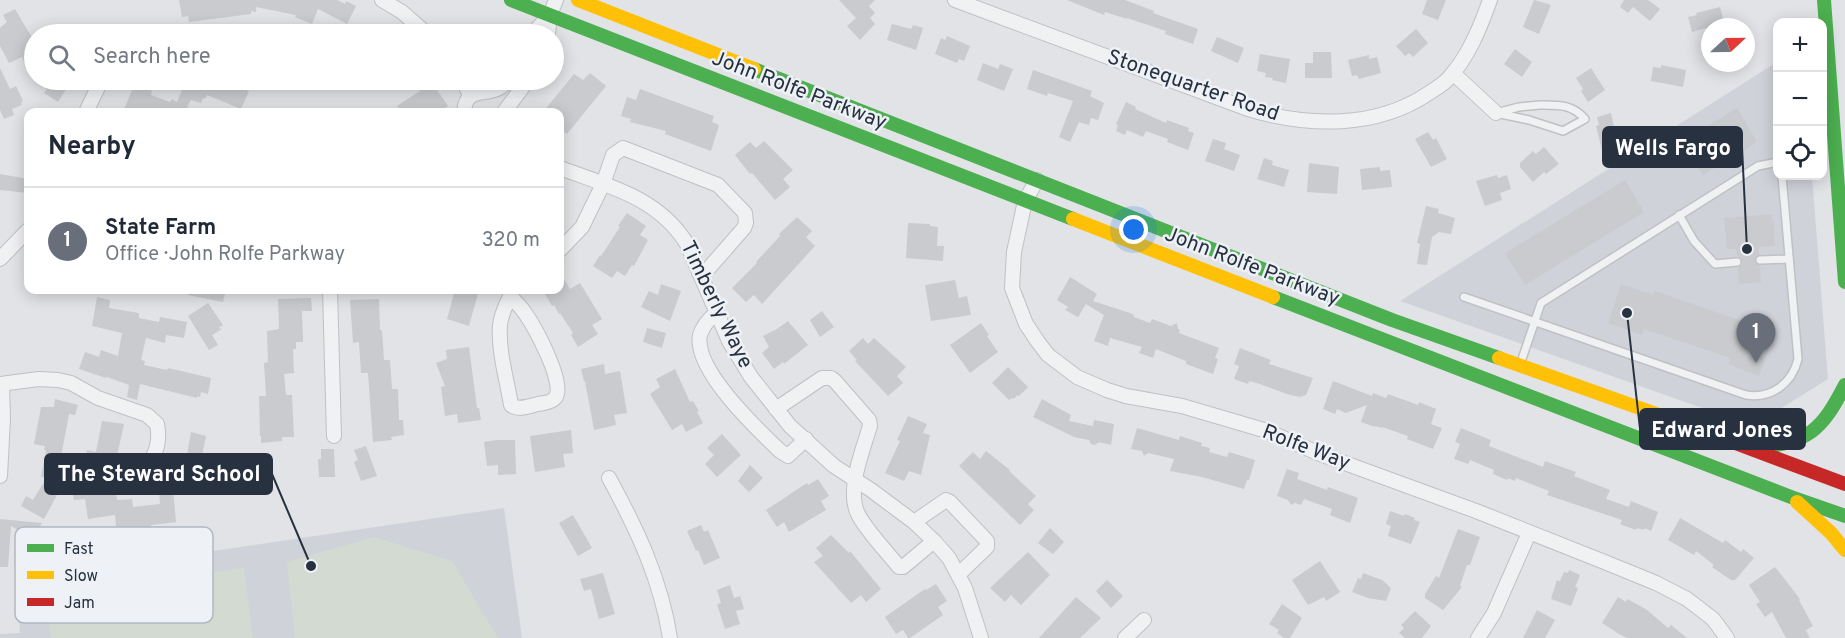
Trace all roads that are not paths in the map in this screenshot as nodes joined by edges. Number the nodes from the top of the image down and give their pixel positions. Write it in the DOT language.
graph roads {
  1 [pos="381,0"];
  2 [pos="511,0"];
  3 [pos="556,0"];
  4 [pos="578,0"];
  5 [pos="955,0"];
  6 [pos="1490,0"];
  7 [pos="1824,0"];
  8 [pos="550,15"];
  9 [pos="416,24"];
  10 [pos="541,24"];
  11 [pos="549,24"];
  12 [pos="1826,72"];
  13 [pos="1453,73"];
  14 [pos="1845,76"];
  15 [pos="1827,77"];
  16 [pos="1827,88"];
  17 [pos="97,90"];
  18 [pos="468,90"];
  19 [pos="487,90"];
  20 [pos="520,90"];
  21 [pos="471,96"];
  22 [pos="88,108"];
  23 [pos="465,108"];
  24 [pos="507,108"];
  25 [pos="1496,113"];
  26 [pos="1773,163"];
  27 [pos="564,169"];
  28 [pos="1037,180"];
  29 [pos="1782,180"];
  30 [pos="603,184"];
  31 [pos="1026,201"];
  32 [pos="1679,215"];
  33 [pos="24,234"];
  34 [pos="564,246"];
  35 [pos="0,259"];
  36 [pos="1789,259"];
  37 [pos="1760,260"];
  38 [pos="1737,262"];
  39 [pos="699,272"];
  40 [pos="1845,282"];
  41 [pos="330,294"];
  42 [pos="511,294"];
  43 [pos="513,294"];
  44 [pos="1464,297"];
  45 [pos="716,313"];
  46 [pos="1534,321"];
  47 [pos="1520,365"];
  48 [pos="1,384"];
  49 [pos="1845,385"];
  50 [pos="776,409"];
  51 [pos="334,436"];
  52 [pos="806,439"];
  53 [pos="1752,448"];
  54 [pos="0,476"];
  55 [pos="609,478"];
  56 [pos="136,480"];
  57 [pos="855,480"];
  58 [pos="1845,484"];
  59 [pos="1791,497"];
  60 [pos="1845,516"];
  61 [pos="914,522"];
  62 [pos="1529,533"];
  63 [pos="934,540"];
  64 [pos="1845,550"];
  65 [pos="958,574"];
  66 [pos="1144,620"];
  67 [pos="670,638"];
  68 [pos="981,638"];
  69 [pos="1125,638"];
  70 [pos="1478,638"];
  71 [pos="1727,638"];
  1 -- 9 [label="street"];
  2 -- 8 [label="main road, John Rolfe Parkway"];
  3 -- 8 [label="street"];
  4 -- 28 [label="main road, John Rolfe Parkway"];
  5 -- 13 [label="street, Stonequarter Road"];
  6 -- 13 [label="street, Stonequarter Road"];
  7 -- 12 [label="main road"];
  8 -- 10 [label="street"];
  8 -- 11 [label="street"];
  8 -- 31 [label="main road, John Rolfe Parkway"];
  13 -- 25 [label="street"];
  14 -- 15 [label="main road"];
  16 -- 40 [label="main road"];
  17 -- 22 [label="street"];
  18 -- 21 [label="street"];
  19 -- 21 [label="street"];
  20 -- 24 [label="street"];
  21 -- 23 [label="street"];
  25 -- 25 [label="lane"];
  26 -- 32 [label="lane"];
  27 -- 30 [label="street, Timberly Waye"];
  28 -- 31 [label="street, Rolfe Way"];
  28 -- 47 [label="main road, John Rolfe Parkway"];
  29 -- 36 [label="lane"];
  30 -- 34 [label="street"];
  30 -- 39 [label="street, Timberly Waye"];
  30 -- 39 [label="street"];
  31 -- 59 [label="main road, John Rolfe Parkway"];
  31 -- 62 [label="street, Rolfe Way"];
  32 -- 38 [label="lane"];
  32 -- 46 [label="lane"];
  33 -- 35 [label="street"];
  36 -- 37 [label="lane"];
  36 -- 46 [label="lane"];
  39 -- 45 [label="street, Timberly Waye"];
  41 -- 51 [label="street"];
  42 -- 43 [label="street"];
  44 -- 46 [label="lane"];
  45 -- 50 [label="street, Timberly Waye"];
  45 -- 52 [label="street"];
  46 -- 47 [label="lane"];
  47 -- 53 [label="main road, John Rolfe Parkway"];
  48 -- 54 [label="street"];
  48 -- 56 [label="street"];
  49 -- 53 [label="main road"];
  50 -- 52 [label="street, Timberly Waye"];
  50 -- 57 [label="street"];
  52 -- 57 [label="street, Timberly Waye"];
  53 -- 58 [label="main road, John Rolfe Parkway"];
  55 -- 67 [label="street"];
  57 -- 61 [label="street, Timberly Waye"];
  57 -- 63 [label="street"];
  59 -- 60 [label="main road, John Rolfe Parkway"];
  59 -- 64 [label="main road"];
  61 -- 63 [label="street, Timberly Waye"];
  61 -- 65 [label="street"];
  62 -- 70 [label="street"];
  62 -- 71 [label="street, Rolfe Way"];
  63 -- 65 [label="street, Timberly Waye"];
  65 -- 68 [label="street, Timberly Waye"];
  66 -- 69 [label="street"];
}
